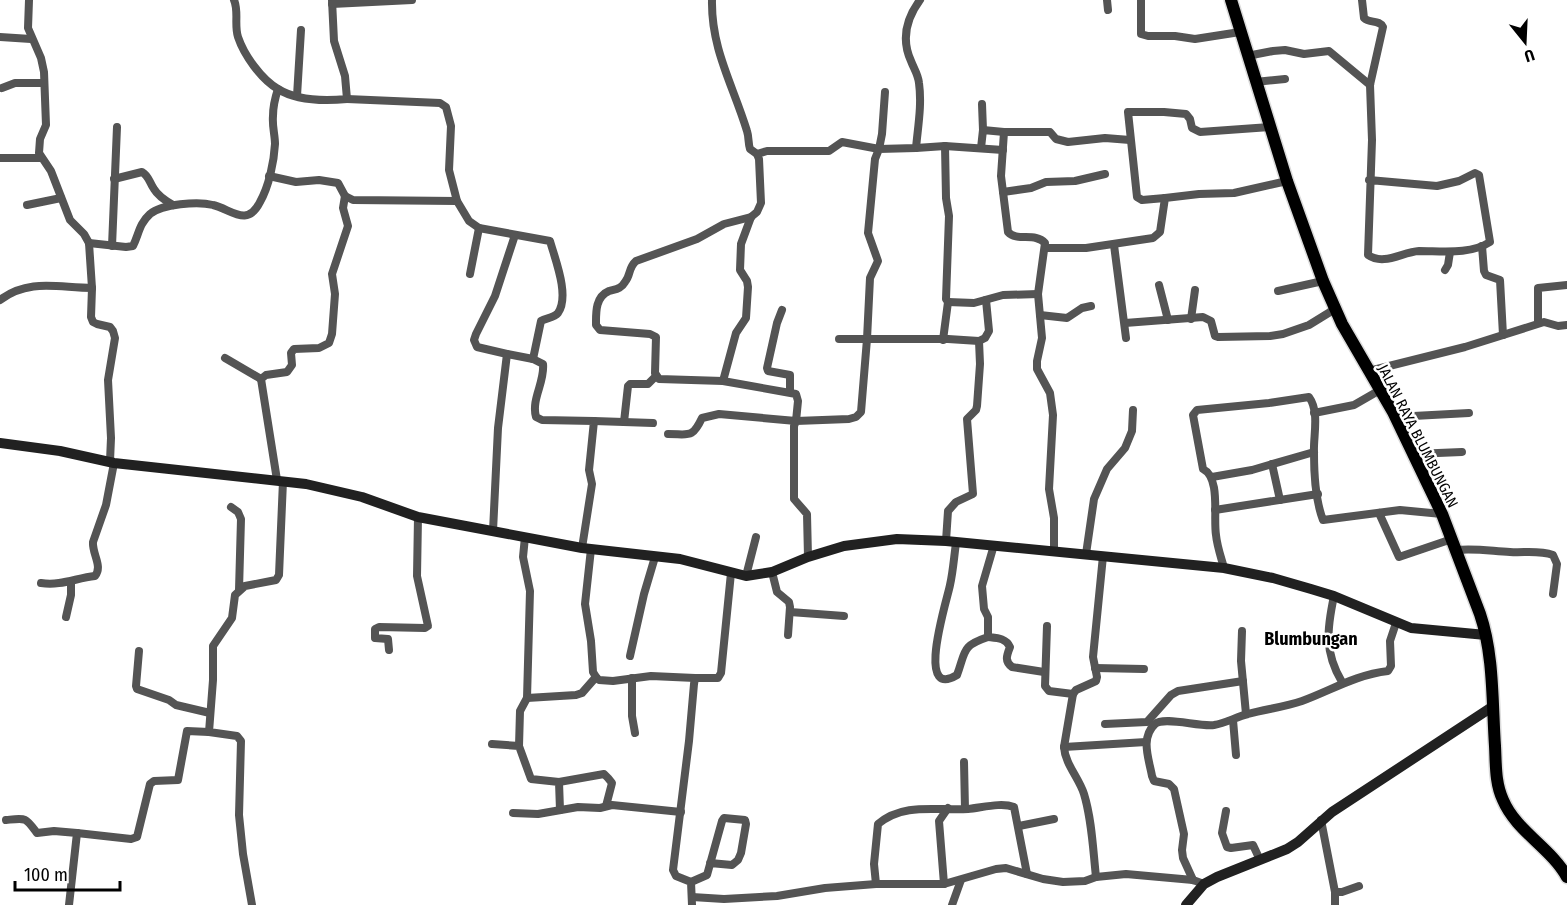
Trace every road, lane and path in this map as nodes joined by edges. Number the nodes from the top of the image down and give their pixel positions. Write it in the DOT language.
graph roads {
  1 [pos="29,0"];
  2 [pos="234,0"];
  3 [pos="412,0"];
  4 [pos="712,0"];
  5 [pos="920,0"];
  6 [pos="1107,0"];
  7 [pos="1141,0"];
  8 [pos="1231,0"];
  9 [pos="1362,0"];
  10 [pos="332,2"];
  11 [pos="1108,10"];
  12 [pos="301,30"];
  13 [pos="1240,32"];
  14 [pos="0,37"];
  15 [pos="31,39"];
  16 [pos="1247,56"];
  17 [pos="1285,79"];
  18 [pos="1255,82"];
  19 [pos="44,83"];
  20 [pos="1370,85"];
  21 [pos="2,88"];
  22 [pos="278,89"];
  23 [pos="885,92"];
  24 [pos="297,96"];
  25 [pos="347,99"];
  26 [pos="982,104"];
  27 [pos="117,127"];
  28 [pos="1270,127"];
  29 [pos="983,130"];
  30 [pos="1004,132"];
  31 [pos="1130,140"];
  32 [pos="945,146"];
  33 [pos="916,148"];
  34 [pos="981,148"];
  35 [pos="879,149"];
  36 [pos="1003,150"];
  37 [pos="758,154"];
  38 [pos="0,158"];
  39 [pos="42,158"];
  40 [pos="1105,174"];
  41 [pos="269,176"];
  42 [pos="114,179"];
  43 [pos="1369,180"];
  44 [pos="1287,181"];
  45 [pos="1003,192"];
  46 [pos="345,196"];
  47 [pos="61,198"];
  48 [pos="1165,198"];
  49 [pos="457,201"];
  50 [pos="27,205"];
  51 [pos="173,205"];
  52 [pos="751,217"];
  53 [pos="479,228"];
  54 [pos="515,236"];
  55 [pos="89,243"];
  56 [pos="1114,245"];
  57 [pos="112,246"];
  58 [pos="1482,246"];
  59 [pos="1045,248"];
  60 [pos="1450,252"];
  61 [pos="1444,270"];
  62 [pos="470,274"];
  63 [pos="1323,281"];
  64 [pos="1159,285"];
  65 [pos="1567,285"];
  66 [pos="92,288"];
  67 [pos="1195,290"];
  68 [pos="1278,291"];
  69 [pos="1038,294"];
  70 [pos="0,300"];
  71 [pos="986,300"];
  72 [pos="948,302"];
  73 [pos="1091,306"];
  74 [pos="1335,309"];
  75 [pos="782,310"];
  76 [pos="1040,315"];
  77 [pos="1191,319"];
  78 [pos="1168,320"];
  79 [pos="1125,323"];
  80 [pos="1538,323"];
  81 [pos="1567,326"];
  82 [pos="1503,335"];
  83 [pos="1126,338"];
  84 [pos="839,339"];
  85 [pos="867,339"];
  86 [pos="943,340"];
  87 [pos="979,341"];
  88 [pos="507,354"];
  89 [pos="225,358"];
  90 [pos="533,359"];
  91 [pos="1369,371"];
  92 [pos="656,376"];
  93 [pos="261,379"];
  94 [pos="723,381"];
  95 [pos="1380,390"];
  96 [pos="790,392"];
  97 [pos="1133,410"];
  98 [pos="1314,413"];
  99 [pos="1469,413"];
  100 [pos="1395,417"];
  101 [pos="594,421"];
  102 [pos="796,421"];
  103 [pos="624,422"];
  104 [pos="653,423"];
  105 [pos="668,434"];
  106 [pos="0,443"];
  107 [pos="1314,452"];
  108 [pos="1462,452"];
  109 [pos="1414,454"];
  110 [pos="112,462"];
  111 [pos="1272,464"];
  112 [pos="1212,477"];
  113 [pos="280,480"];
  114 [pos="1318,494"];
  115 [pos="1280,500"];
  116 [pos="231,507"];
  117 [pos="1215,510"];
  118 [pos="1379,513"];
  119 [pos="1442,514"];
  120 [pos="418,517"];
  121 [pos="493,531"];
  122 [pos="525,537"];
  123 [pos="756,537"];
  124 [pos="951,542"];
  125 [pos="994,545"];
  126 [pos="1454,545"];
  127 [pos="586,548"];
  128 [pos="1054,551"];
  129 [pos="1086,554"];
  130 [pos="1103,556"];
  131 [pos="655,557"];
  132 [pos="808,557"];
  133 [pos="1224,568"];
  134 [pos="772,572"];
  135 [pos="731,573"];
  136 [pos="746,576"];
  137 [pos="71,582"];
  138 [pos="41,583"];
  139 [pos="239,590"];
  140 [pos="1553,594"];
  141 [pos="1334,596"];
  142 [pos="790,612"];
  143 [pos="66,616"];
  144 [pos="844,616"];
  145 [pos="1396,623"];
  146 [pos="1047,626"];
  147 [pos="1242,631"];
  148 [pos="788,635"];
  149 [pos="1486,635"];
  150 [pos="988,637"];
  151 [pos="389,650"];
  152 [pos="139,651"];
  153 [pos="630,656"];
  154 [pos="1095,668"];
  155 [pos="1144,669"];
  156 [pos="1044,672"];
  157 [pos="596,677"];
  158 [pos="632,678"];
  159 [pos="695,678"];
  160 [pos="1243,681"];
  161 [pos="1342,682"];
  162 [pos="1073,694"];
  163 [pos="526,698"];
  164 [pos="1492,707"];
  165 [pos="210,713"];
  166 [pos="1246,714"];
  167 [pos="1233,720"];
  168 [pos="1105,724"];
  169 [pos="209,732"];
  170 [pos="634,733"];
  171 [pos="1146,742"];
  172 [pos="492,744"];
  173 [pos="519,746"];
  174 [pos="1064,747"];
  175 [pos="1236,755"];
  176 [pos="964,762"];
  177 [pos="559,782"];
  178 [pos="606,806"];
  179 [pos="948,808"];
  180 [pos="964,809"];
  181 [pos="560,810"];
  182 [pos="1226,811"];
  183 [pos="681,812"];
  184 [pos="513,813"];
  185 [pos="1054,819"];
  186 [pos="6,820"];
  187 [pos="1321,820"];
  188 [pos="1019,826"];
  189 [pos="77,833"];
  190 [pos="1260,860"];
  191 [pos="710,863"];
  192 [pos="1027,874"];
  193 [pos="1096,877"];
  194 [pos="1567,877"];
  195 [pos="961,880"];
  196 [pos="1192,880"];
  197 [pos="691,882"];
  198 [pos="876,884"];
  199 [pos="944,884"];
  200 [pos="1204,884"];
  201 [pos="1359,886"];
  202 [pos="1335,892"];
  203 [pos="692,901"];
  204 [pos="69,905"];
  205 [pos="252,905"];
  206 [pos="952,905"];
  207 [pos="1186,905"];
  208 [pos="1335,905"];
  1 -- 15 [label="street"];
  2 -- 22 [label="street"];
  3 -- 10 [label="street"];
  4 -- 37 [label="street"];
  5 -- 33 [label="street"];
  6 -- 11 [label="street"];
  7 -- 13 [label="street"];
  8 -- 13 [label="main road, JALAN RAYA BLUMBUNGAN"];
  9 -- 20 [label="street"];
  10 -- 25 [label="street"];
  12 -- 24 [label="street"];
  13 -- 16 [label="main road, JALAN RAYA BLUMBUNGAN"];
  14 -- 15 [label="street"];
  15 -- 19 [label="street"];
  16 -- 18 [label="main road, JALAN RAYA BLUMBUNGAN"];
  16 -- 20 [label="street"];
  17 -- 18 [label="street"];
  18 -- 28 [label="main road, JALAN RAYA BLUMBUNGAN"];
  19 -- 21 [label="street"];
  19 -- 39 [label="street"];
  20 -- 43 [label="street"];
  22 -- 24 [label="street"];
  22 -- 41 [label="street"];
  23 -- 35 [label="street"];
  24 -- 25 [label="street"];
  25 -- 49 [label="street"];
  26 -- 29 [label="street"];
  27 -- 42 [label="street"];
  28 -- 31 [label="street"];
  28 -- 44 [label="main road, JALAN RAYA BLUMBUNGAN"];
  29 -- 30 [label="street"];
  29 -- 34 [label="street"];
  30 -- 31 [label="street"];
  30 -- 36 [label="street"];
  31 -- 48 [label="street"];
  32 -- 33 [label="street"];
  32 -- 34 [label="street"];
  32 -- 72 [label="street"];
  33 -- 35 [label="street"];
  34 -- 36 [label="street"];
  35 -- 37 [label="street"];
  35 -- 85 [label="street"];
  36 -- 45 [label="street"];
  37 -- 52 [label="street"];
  38 -- 39 [label="street"];
  39 -- 47 [label="street"];
  40 -- 45 [label="street"];
  41 -- 46 [label="street"];
  41 -- 51 [label="street"];
  42 -- 51 [label="street"];
  42 -- 57 [label="street"];
  43 -- 58 [label="street"];
  43 -- 60 [label="street"];
  44 -- 48 [label="street"];
  44 -- 63 [label="main road, JALAN RAYA BLUMBUNGAN"];
  45 -- 59 [label="street"];
  46 -- 49 [label="street"];
  46 -- 93 [label="street"];
  47 -- 50 [label="street"];
  47 -- 55 [label="street"];
  48 -- 56 [label="street"];
  49 -- 53 [label="street"];
  51 -- 57 [label="street"];
  52 -- 92 [label="street"];
  52 -- 94 [label="street"];
  53 -- 54 [label="street"];
  53 -- 62 [label="street"];
  54 -- 88 [label="street"];
  54 -- 90 [label="street"];
  55 -- 57 [label="street"];
  55 -- 66 [label="street"];
  56 -- 59 [label="street"];
  56 -- 79 [label="street"];
  58 -- 60 [label="street"];
  58 -- 82 [label="street"];
  59 -- 69 [label="street"];
  60 -- 61 [label="street"];
  63 -- 68 [label="street"];
  63 -- 74 [label="main road, JALAN RAYA BLUMBUNGAN"];
  64 -- 78 [label="street"];
  65 -- 80 [label="street"];
  66 -- 70 [label="street"];
  66 -- 110 [label="street"];
  67 -- 77 [label="street"];
  69 -- 71 [label="street"];
  69 -- 76 [label="street"];
  71 -- 72 [label="street"];
  71 -- 87 [label="street"];
  72 -- 86 [label="street"];
  73 -- 76 [label="street"];
  74 -- 77 [label="street"];
  74 -- 91 [label="main road, JALAN RAYA BLUMBUNGAN"];
  75 -- 96 [label="street"];
  76 -- 128 [label="street"];
  77 -- 78 [label="street"];
  78 -- 79 [label="street"];
  79 -- 83 [label="street"];
  80 -- 81 [label="street"];
  80 -- 82 [label="street"];
  82 -- 91 [label="street"];
  84 -- 85 [label="street"];
  85 -- 86 [label="street"];
  85 -- 102 [label="street"];
  86 -- 87 [label="street"];
  87 -- 124 [label="street"];
  88 -- 90 [label="street"];
  88 -- 121 [label="street"];
  89 -- 93 [label="street"];
  90 -- 101 [label="street"];
  91 -- 95 [label="main road, JALAN RAYA BLUMBUNGAN"];
  92 -- 94 [label="street"];
  92 -- 103 [label="street"];
  93 -- 113 [label="street"];
  94 -- 96 [label="street"];
  95 -- 98 [label="street"];
  95 -- 100 [label="main road, JALAN RAYA BLUMBUNGAN"];
  96 -- 102 [label="street"];
  97 -- 129 [label="street"];
  98 -- 107 [label="street"];
  98 -- 112 [label="street"];
  99 -- 100 [label="street"];
  100 -- 109 [label="main road, JALAN RAYA BLUMBUNGAN"];
  101 -- 103 [label="street"];
  101 -- 127 [label="street"];
  102 -- 105 [label="street"];
  102 -- 132 [label="street"];
  103 -- 104 [label="street"];
  106 -- 110 [label="street"];
  107 -- 111 [label="street"];
  107 -- 114 [label="street"];
  108 -- 109 [label="street"];
  109 -- 119 [label="main road, JALAN RAYA BLUMBUNGAN"];
  110 -- 113 [label="street"];
  110 -- 137 [label="street"];
  111 -- 112 [label="street"];
  111 -- 115 [label="street"];
  112 -- 117 [label="street"];
  113 -- 120 [label="street"];
  113 -- 139 [label="street"];
  114 -- 115 [label="street"];
  114 -- 118 [label="street"];
  115 -- 117 [label="street"];
  116 -- 139 [label="street"];
  117 -- 133 [label="street"];
  118 -- 119 [label="street"];
  118 -- 126 [label="street"];
  119 -- 126 [label="main road, JALAN RAYA BLUMBUNGAN"];
  120 -- 121 [label="street"];
  120 -- 151 [label="street"];
  121 -- 122 [label="street"];
  122 -- 127 [label="street"];
  122 -- 163 [label="street"];
  123 -- 136 [label="street"];
  124 -- 125 [label="street"];
  124 -- 132 [label="street"];
  124 -- 150 [label="street"];
  125 -- 128 [label="street"];
  125 -- 150 [label="street"];
  126 -- 140 [label="street"];
  126 -- 149 [label="main road, JALAN RAYA BLUMBUNGAN"];
  127 -- 131 [label="street"];
  127 -- 157 [label="street"];
  128 -- 129 [label="street"];
  129 -- 130 [label="street"];
  130 -- 133 [label="street"];
  130 -- 154 [label="street"];
  131 -- 135 [label="street"];
  131 -- 153 [label="street"];
  132 -- 134 [label="street"];
  133 -- 141 [label="street"];
  134 -- 136 [label="street"];
  134 -- 142 [label="street"];
  135 -- 136 [label="street"];
  135 -- 159 [label="street"];
  137 -- 138 [label="street"];
  137 -- 143 [label="street"];
  139 -- 165 [label="street"];
  141 -- 145 [label="street"];
  141 -- 161 [label="street"];
  142 -- 144 [label="street"];
  142 -- 148 [label="street"];
  145 -- 149 [label="street"];
  145 -- 161 [label="street"];
  146 -- 156 [label="street"];
  147 -- 160 [label="street"];
  149 -- 164 [label="main road, JALAN RAYA BLUMBUNGAN"];
  150 -- 156 [label="street"];
  152 -- 165 [label="street"];
  154 -- 155 [label="street"];
  154 -- 162 [label="street"];
  156 -- 162 [label="street"];
  157 -- 158 [label="street"];
  157 -- 163 [label="street"];
  158 -- 159 [label="street"];
  158 -- 170 [label="street"];
  159 -- 183 [label="street"];
  160 -- 166 [label="street"];
  160 -- 168 [label="street"];
  161 -- 166 [label="street"];
  162 -- 174 [label="street"];
  163 -- 173 [label="street"];
  164 -- 187 [label="street"];
  164 -- 194 [label="main road, JALAN RAYA BLUMBUNGAN"];
  165 -- 169 [label="street"];
  166 -- 167 [label="street"];
  167 -- 171 [label="street"];
  167 -- 175 [label="street"];
  169 -- 189 [label="street"];
  169 -- 205 [label="street"];
  171 -- 174 [label="street"];
  171 -- 196 [label="street"];
  172 -- 173 [label="street"];
  173 -- 177 [label="street"];
  174 -- 193 [label="street"];
  176 -- 180 [label="street"];
  177 -- 178 [label="street"];
  177 -- 181 [label="street"];
  178 -- 181 [label="street"];
  178 -- 183 [label="street"];
  179 -- 180 [label="street"];
  179 -- 198 [label="street"];
  179 -- 199 [label="street"];
  180 -- 188 [label="street"];
  181 -- 184 [label="street"];
  182 -- 190 [label="street"];
  183 -- 197 [label="street"];
  185 -- 188 [label="street"];
  186 -- 189 [label="street"];
  187 -- 190 [label="street"];
  187 -- 202 [label="street"];
  188 -- 192 [label="street"];
  189 -- 204 [label="street"];
  190 -- 200 [label="street"];
  191 -- 191 [label="street"];
  191 -- 197 [label="street"];
  192 -- 193 [label="street"];
  192 -- 195 [label="street"];
  193 -- 196 [label="street"];
  195 -- 199 [label="street"];
  195 -- 206 [label="street"];
  196 -- 200 [label="street"];
  197 -- 203 [label="street"];
  198 -- 199 [label="street"];
  198 -- 203 [label="street"];
  200 -- 207 [label="street"];
  201 -- 202 [label="street"];
  202 -- 208 [label="street"];
}
